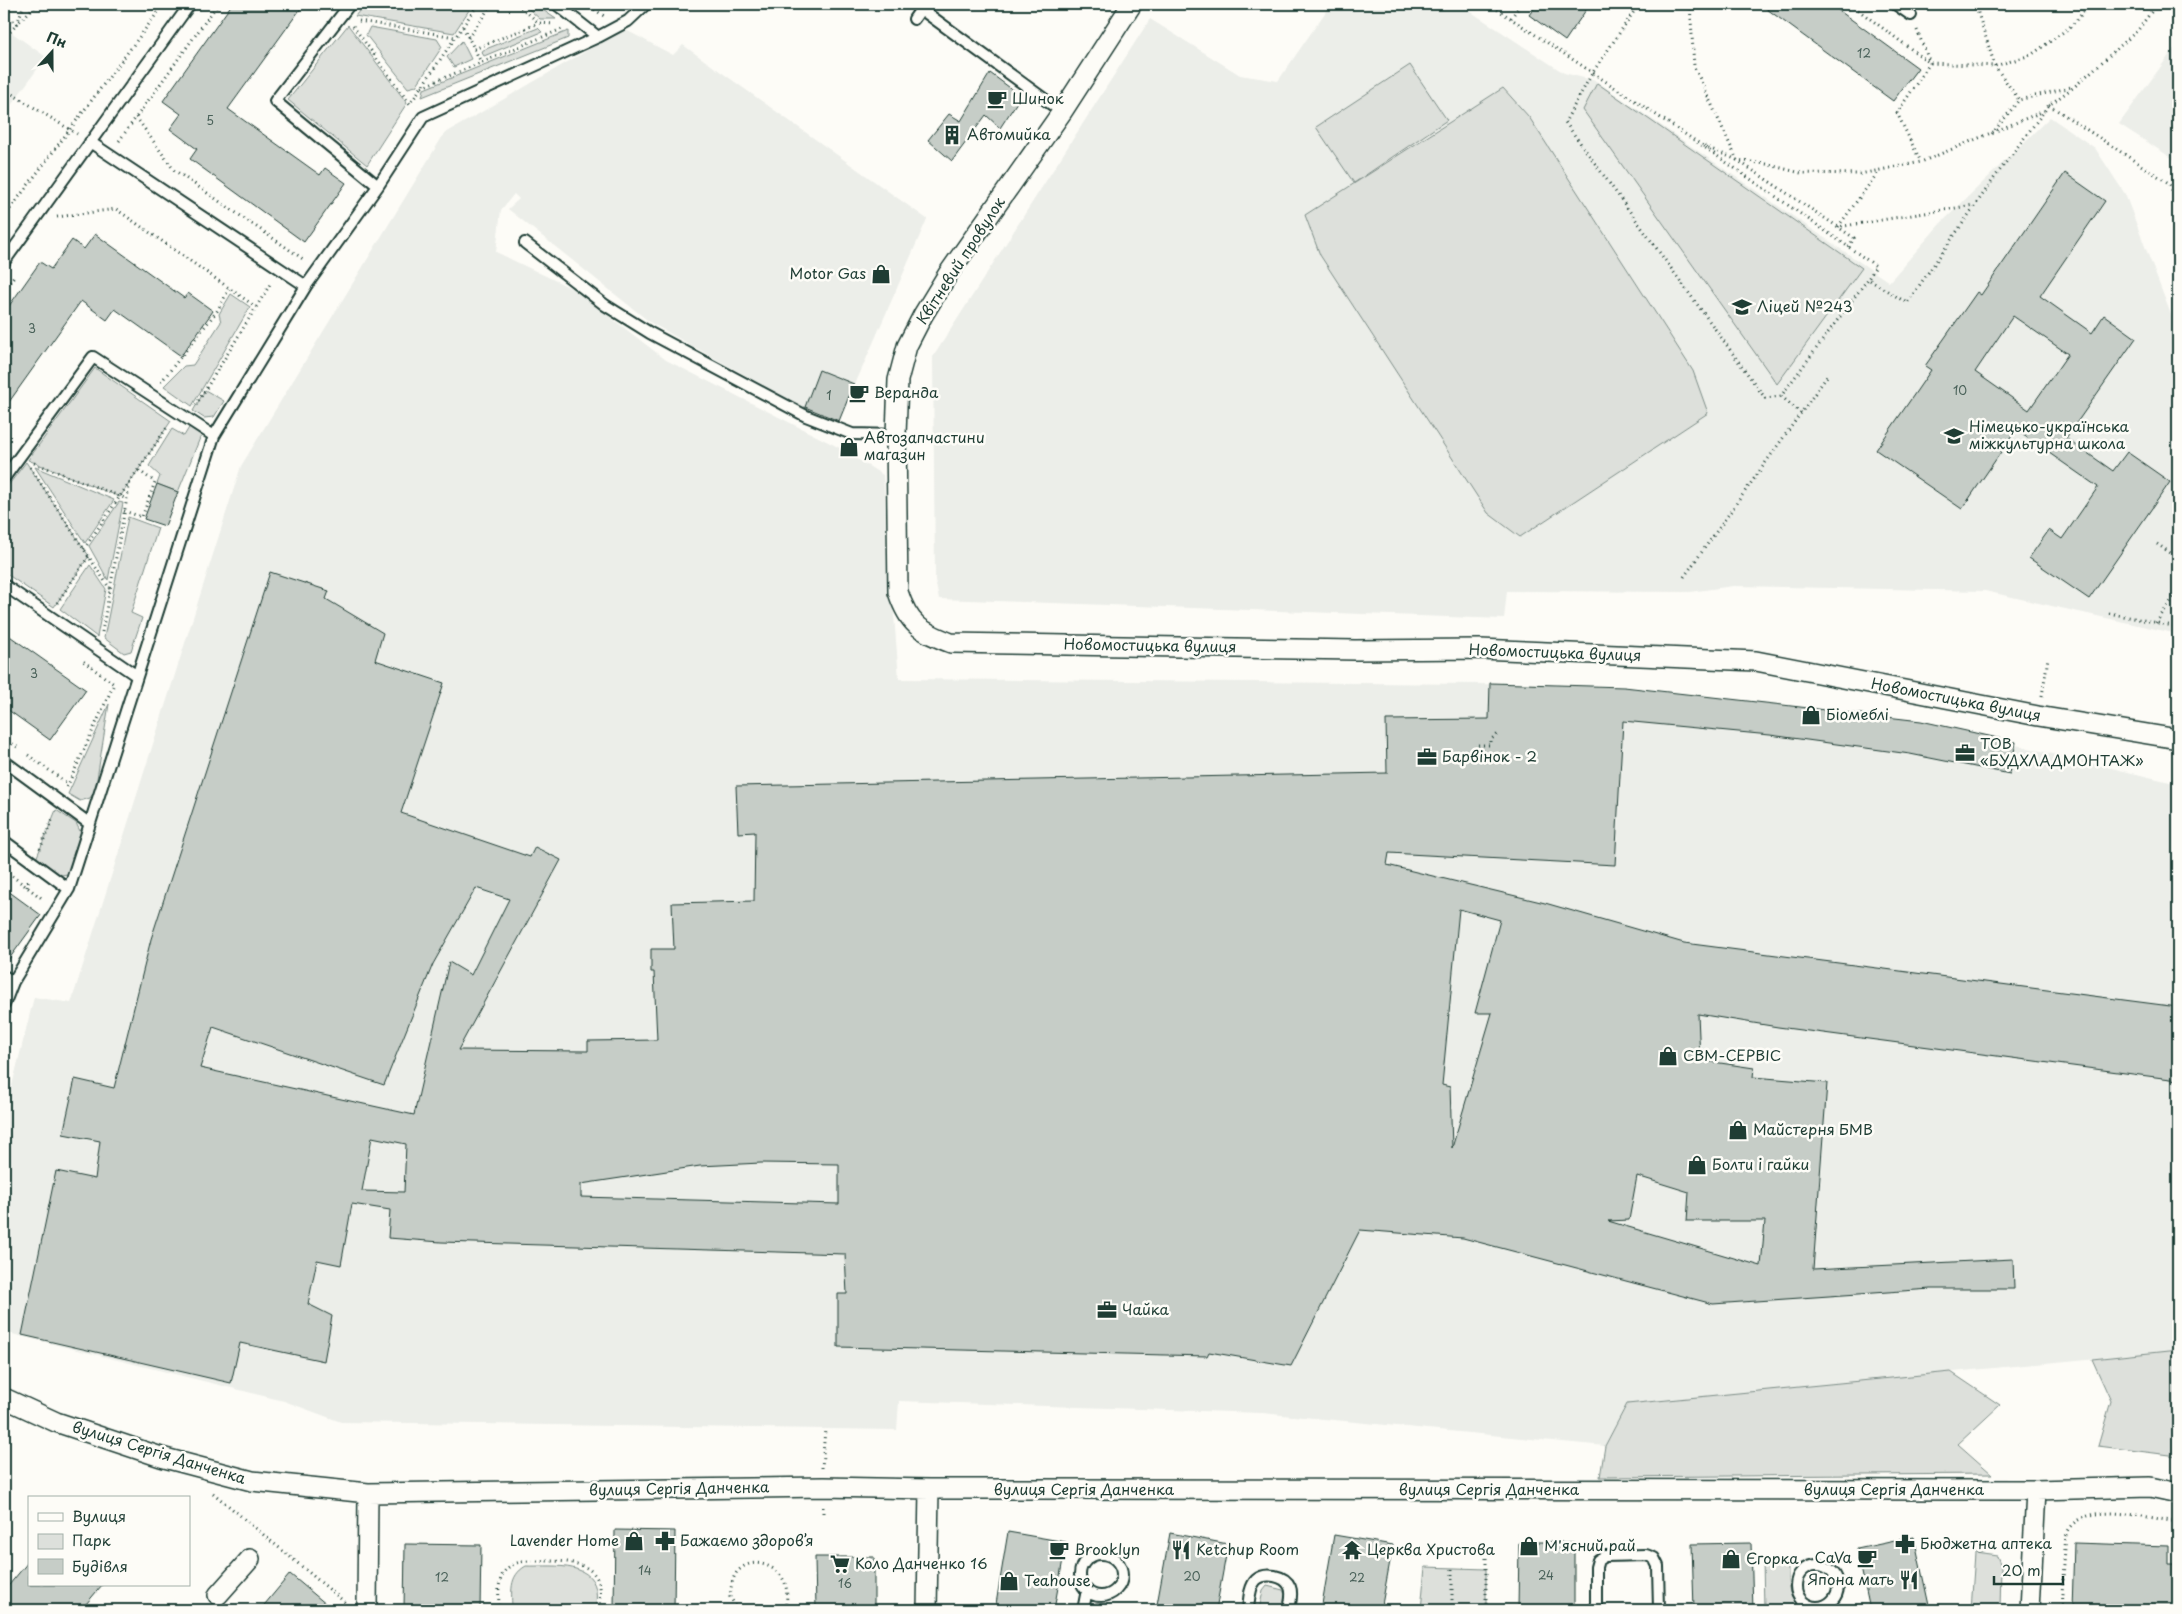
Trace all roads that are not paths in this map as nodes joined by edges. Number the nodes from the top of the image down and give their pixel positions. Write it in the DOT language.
graph roads {
  1 [pos="190,4"];
  2 [pos="350,4"];
  3 [pos="556,4"];
  4 [pos="646,4"];
  5 [pos="1132,4"];
  6 [pos="1895,4"];
  7 [pos="918,6"];
  8 [pos="1911,15"];
  9 [pos="914,19"];
  10 [pos="598,37"];
  11 [pos="1062,112"];
  12 [pos="90,142"];
  13 [pos="378,186"];
  14 [pos="525,242"];
  15 [pos="4,262"];
  16 [pos="306,286"];
  17 [pos="896,435"];
  18 [pos="214,436"];
  19 [pos="4,478"];
  20 [pos="4,585"];
  21 [pos="926,633"];
  22 [pos="137,676"];
  23 [pos="2178,740"];
  24 [pos="4,761"];
  25 [pos="90,824"];
  26 [pos="4,841"];
  27 [pos="69,889"];
  28 [pos="4,976"];
  29 [pos="13,982"];
  30 [pos="4,1005"];
  31 [pos="4,1398"];
  32 [pos="929,1490"];
  33 [pos="2036,1490"];
  34 [pos="368,1493"];
  35 [pos="2178,1493"];
  36 [pos="250,1559"];
  37 [pos="1087,1590"];
  38 [pos="218,1595"];
  39 [pos="1834,1599"];
  40 [pos="358,1608"];
  41 [pos="927,1610"];
  42 [pos="1083,1610"];
  43 [pos="1248,1610"];
  44 [pos="1289,1610"];
  45 [pos="1596,1610"];
  46 [pos="1659,1610"];
  47 [pos="1838,1610"];
  48 [pos="2030,1610"];
  1 -- 12 [label="lane"];
  2 -- 13 [label="lane"];
  3 -- 10 [label="lane"];
  4 -- 10 [label="lane"];
  5 -- 11 [label="street, Квітневий провулок"];
  6 -- 8 [label="lane"];
  7 -- 9 [label="lane"];
  7 -- 11 [label="lane"];
  10 -- 13 [label="lane"];
  11 -- 17 [label="street, Квітневий провулок"];
  12 -- 15 [label="lane"];
  12 -- 16 [label="lane"];
  13 -- 16 [label="lane"];
  14 -- 17 [label="lane"];
  16 -- 18 [label="lane"];
  17 -- 21 [label="street, Квітневий провулок"];
  18 -- 19 [label="lane"];
  18 -- 22 [label="lane"];
  20 -- 22 [label="lane"];
  21 -- 23 [label="street, Новомостицька вулиця"];
  22 -- 25 [label="lane"];
  24 -- 25 [label="lane"];
  25 -- 27 [label="lane"];
  26 -- 27 [label="lane"];
  27 -- 29 [label="lane"];
  28 -- 29 [label="lane"];
  29 -- 30 [label="lane"];
  31 -- 34 [label="street, вулиця Сергія Данченка"];
  32 -- 33 [label="street, вулиця Сергія Данченка"];
  32 -- 34 [label="street, вулиця Сергія Данченка"];
  32 -- 41 [label="street"];
  33 -- 35 [label="street, вулиця Сергія Данченка"];
  33 -- 48 [label="street"];
  34 -- 40 [label="street"];
  36 -- 38 [label="street"];
  37 -- 37 [label="lane"];
  37 -- 42 [label="lane"];
  39 -- 39 [label="lane"];
  39 -- 47 [label="lane"];
  43 -- 44 [label="lane"];
  45 -- 46 [label="lane"];
}
